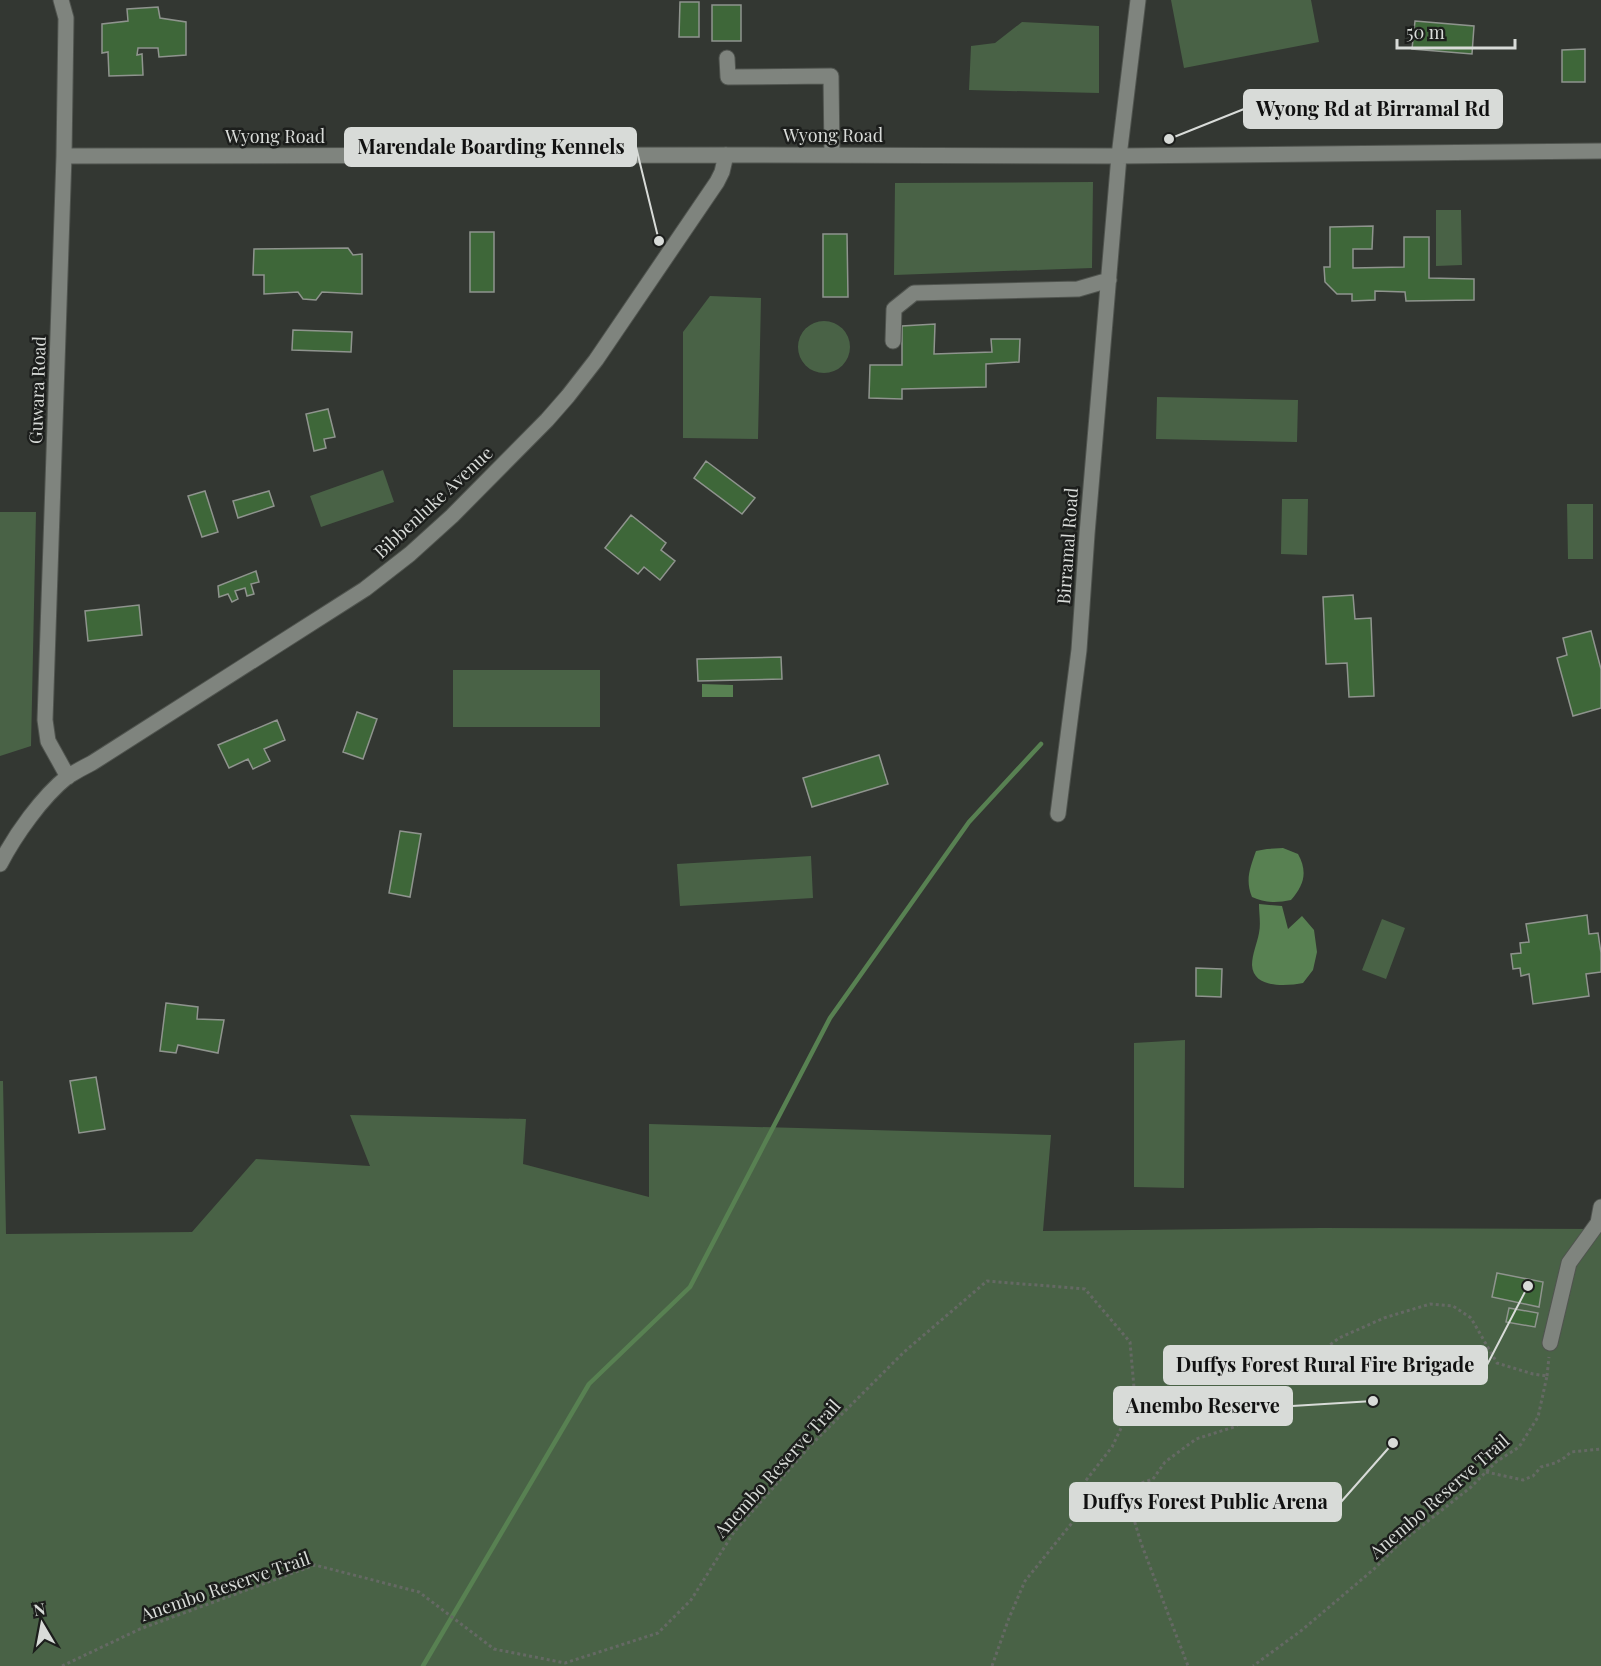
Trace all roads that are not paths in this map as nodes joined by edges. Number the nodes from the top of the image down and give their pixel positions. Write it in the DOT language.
graph roads {
  1 [pos="61,0"];
  2 [pos="1138,0"];
  3 [pos="727,58"];
  4 [pos="776,61"];
  5 [pos="777,77"];
  6 [pos="1601,151"];
  7 [pos="726,154"];
  8 [pos="832,155"];
  9 [pos="64,156"];
  10 [pos="1119,156"];
  11 [pos="1108,280"];
  12 [pos="893,341"];
  13 [pos="68,777"];
  14 [pos="1058,814"];
  15 [pos="0,864"];
  16 [pos="1601,1207"];
  17 [pos="1550,1343"];
  1 -- 9 [label="street, Guwara Road"];
  2 -- 10 [label="street, Birramal Road"];
  3 -- 5 [label="street"];
  4 -- 5 [label="street"];
  5 -- 8 [label="street"];
  6 -- 10 [label="street, Wyong Road"];
  7 -- 8 [label="street, Wyong Road"];
  7 -- 9 [label="street, Wyong Road"];
  7 -- 13 [label="street, Bibbenluke Avenue"];
  8 -- 10 [label="street, Wyong Road"];
  9 -- 13 [label="street, Guwara Road"];
  10 -- 11 [label="street, Birramal Road"];
  11 -- 12 [label="street"];
  11 -- 14 [label="street, Birramal Road"];
  13 -- 15 [label="street, Bibbenluke Avenue"];
  16 -- 17 [label="street"];
}
